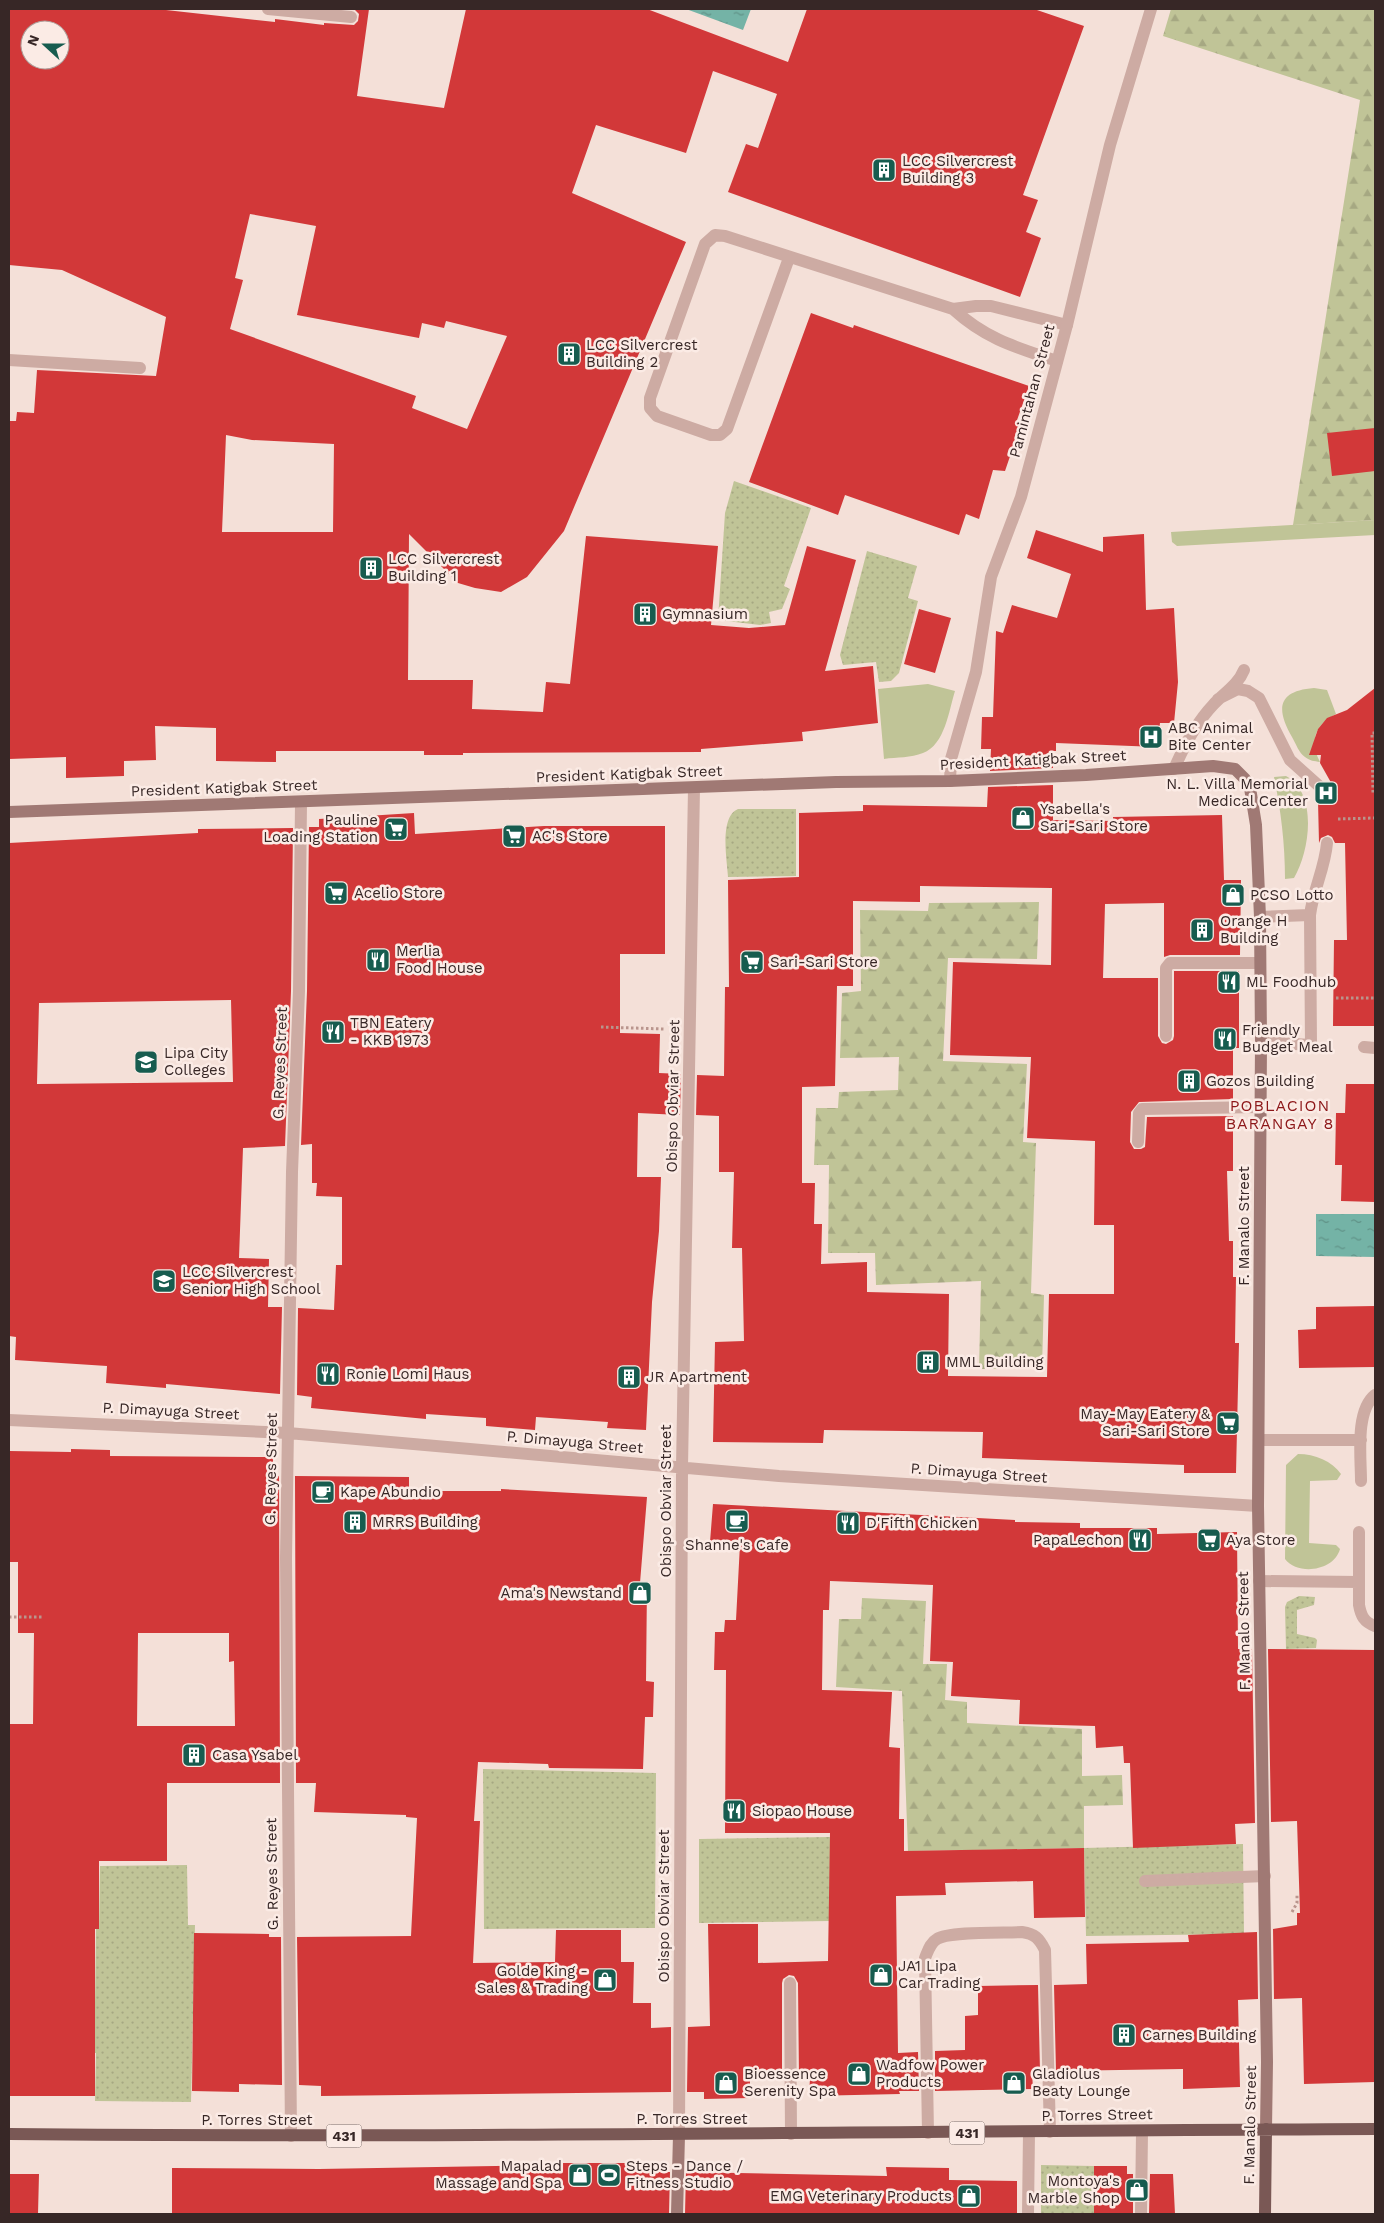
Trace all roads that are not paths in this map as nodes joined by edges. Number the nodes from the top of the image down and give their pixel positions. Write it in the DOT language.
graph roads {
  1 [pos="268,9"];
  2 [pos="1151,9"];
  3 [pos="351,17"];
  4 [pos="789,258"];
  5 [pos="953,309"];
  6 [pos="1067,325"];
  7 [pos="9,360"];
  8 [pos="1057,361"];
  9 [pos="140,368"];
  10 [pos="1259,698"];
  11 [pos="1218,699"];
  12 [pos="1174,769"];
  13 [pos="1245,779"];
  14 [pos="950,782"];
  15 [pos="694,788"];
  16 [pos="1325,796"];
  17 [pos="300,802"];
  18 [pos="9,812"];
  19 [pos="1327,843"];
  20 [pos="1310,915"];
  21 [pos="1260,917"];
  22 [pos="1260,963"];
  23 [pos="1166,1036"];
  24 [pos="1261,1042"];
  25 [pos="1260,1107"];
  26 [pos="1138,1142"];
  27 [pos="1375,1395"];
  28 [pos="9,1420"];
  29 [pos="288,1433"];
  30 [pos="1259,1440"];
  31 [pos="1361,1440"];
  32 [pos="682,1467"];
  33 [pos="1361,1481"];
  34 [pos="1258,1506"];
  35 [pos="1360,1532"];
  36 [pos="1259,1582"];
  37 [pos="1359,1582"];
  38 [pos="1375,1626"];
  39 [pos="1265,1876"];
  40 [pos="1146,1881"];
  41 [pos="790,1983"];
  42 [pos="1266,2129"];
  43 [pos="1375,2129"];
  44 [pos="1142,2131"];
  45 [pos="1029,2132"];
  46 [pos="1050,2132"];
  47 [pos="928,2133"];
  48 [pos="9,2134"];
  49 [pos="791,2134"];
  50 [pos="679,2135"];
  51 [pos="291,2136"];
  52 [pos="677,2214"];
  53 [pos="1028,2214"];
  54 [pos="1142,2214"];
  55 [pos="1266,2214"];
  1 -- 3 [label="street"];
  2 -- 6 [label="street, Pamintahan Street"];
  4 -- 4 [label="street"];
  4 -- 5 [label="street"];
  5 -- 6 [label="street"];
  5 -- 8 [label="street"];
  6 -- 8 [label="street, Pamintahan Street"];
  7 -- 9 [label="street"];
  8 -- 14 [label="street, Pamintahan Street"];
  10 -- 11 [label="street"];
  10 -- 11 [label="street"];
  10 -- 16 [label="street"];
  11 -- 12 [label="street"];
  12 -- 13 [label="street, President Katigbak Street"];
  12 -- 14 [label="street, President Katigbak Street"];
  13 -- 21 [label="street, F. Manalo Street"];
  14 -- 15 [label="street, President Katigbak Street"];
  15 -- 17 [label="street, President Katigbak Street"];
  15 -- 32 [label="street, Obispo Obviar Street"];
  17 -- 18 [label="street, President Katigbak Street"];
  17 -- 29 [label="street, G. Reyes Street"];
  19 -- 20 [label="street"];
  20 -- 21 [label="street"];
  20 -- 24 [label="street"];
  21 -- 22 [label="street, F. Manalo Street"];
  22 -- 23 [label="street"];
  22 -- 24 [label="street, F. Manalo Street"];
  24 -- 25 [label="street, F. Manalo Street"];
  25 -- 26 [label="street"];
  25 -- 30 [label="street, F. Manalo Street"];
  27 -- 31 [label="street"];
  28 -- 29 [label="street, P. Dimayuga Street"];
  29 -- 32 [label="street, P. Dimayuga Street"];
  29 -- 51 [label="street, G. Reyes Street"];
  30 -- 31 [label="street"];
  30 -- 34 [label="street, F. Manalo Street"];
  31 -- 33 [label="street"];
  32 -- 34 [label="street, P. Dimayuga Street"];
  32 -- 50 [label="street, Obispo Obviar Street"];
  34 -- 36 [label="street, F. Manalo Street"];
  35 -- 37 [label="street"];
  36 -- 37 [label="street"];
  36 -- 39 [label="street, F. Manalo Street"];
  37 -- 38 [label="street"];
  39 -- 40 [label="street"];
  39 -- 42 [label="street, F. Manalo Street"];
  41 -- 49 [label="street"];
  42 -- 43 [label="main road, P. Torres Street / 431"];
  42 -- 44 [label="main road, P. Torres Street / 431"];
  42 -- 55 [label="main road, F. Manalo Street"];
  44 -- 46 [label="main road, P. Torres Street / 431"];
  44 -- 54 [label="street"];
  45 -- 46 [label="main road, P. Torres Street / 431"];
  45 -- 47 [label="main road, P. Torres Street / 431"];
  45 -- 53 [label="street"];
  46 -- 47 [label="street"];
  47 -- 49 [label="main road, P. Torres Street / 431"];
  48 -- 51 [label="main road, P. Torres Street / 431"];
  49 -- 50 [label="main road, P. Torres Street / 431"];
  50 -- 51 [label="main road, P. Torres Street / 431"];
  50 -- 52 [label="street, Obispo Obviar Street"];
}
